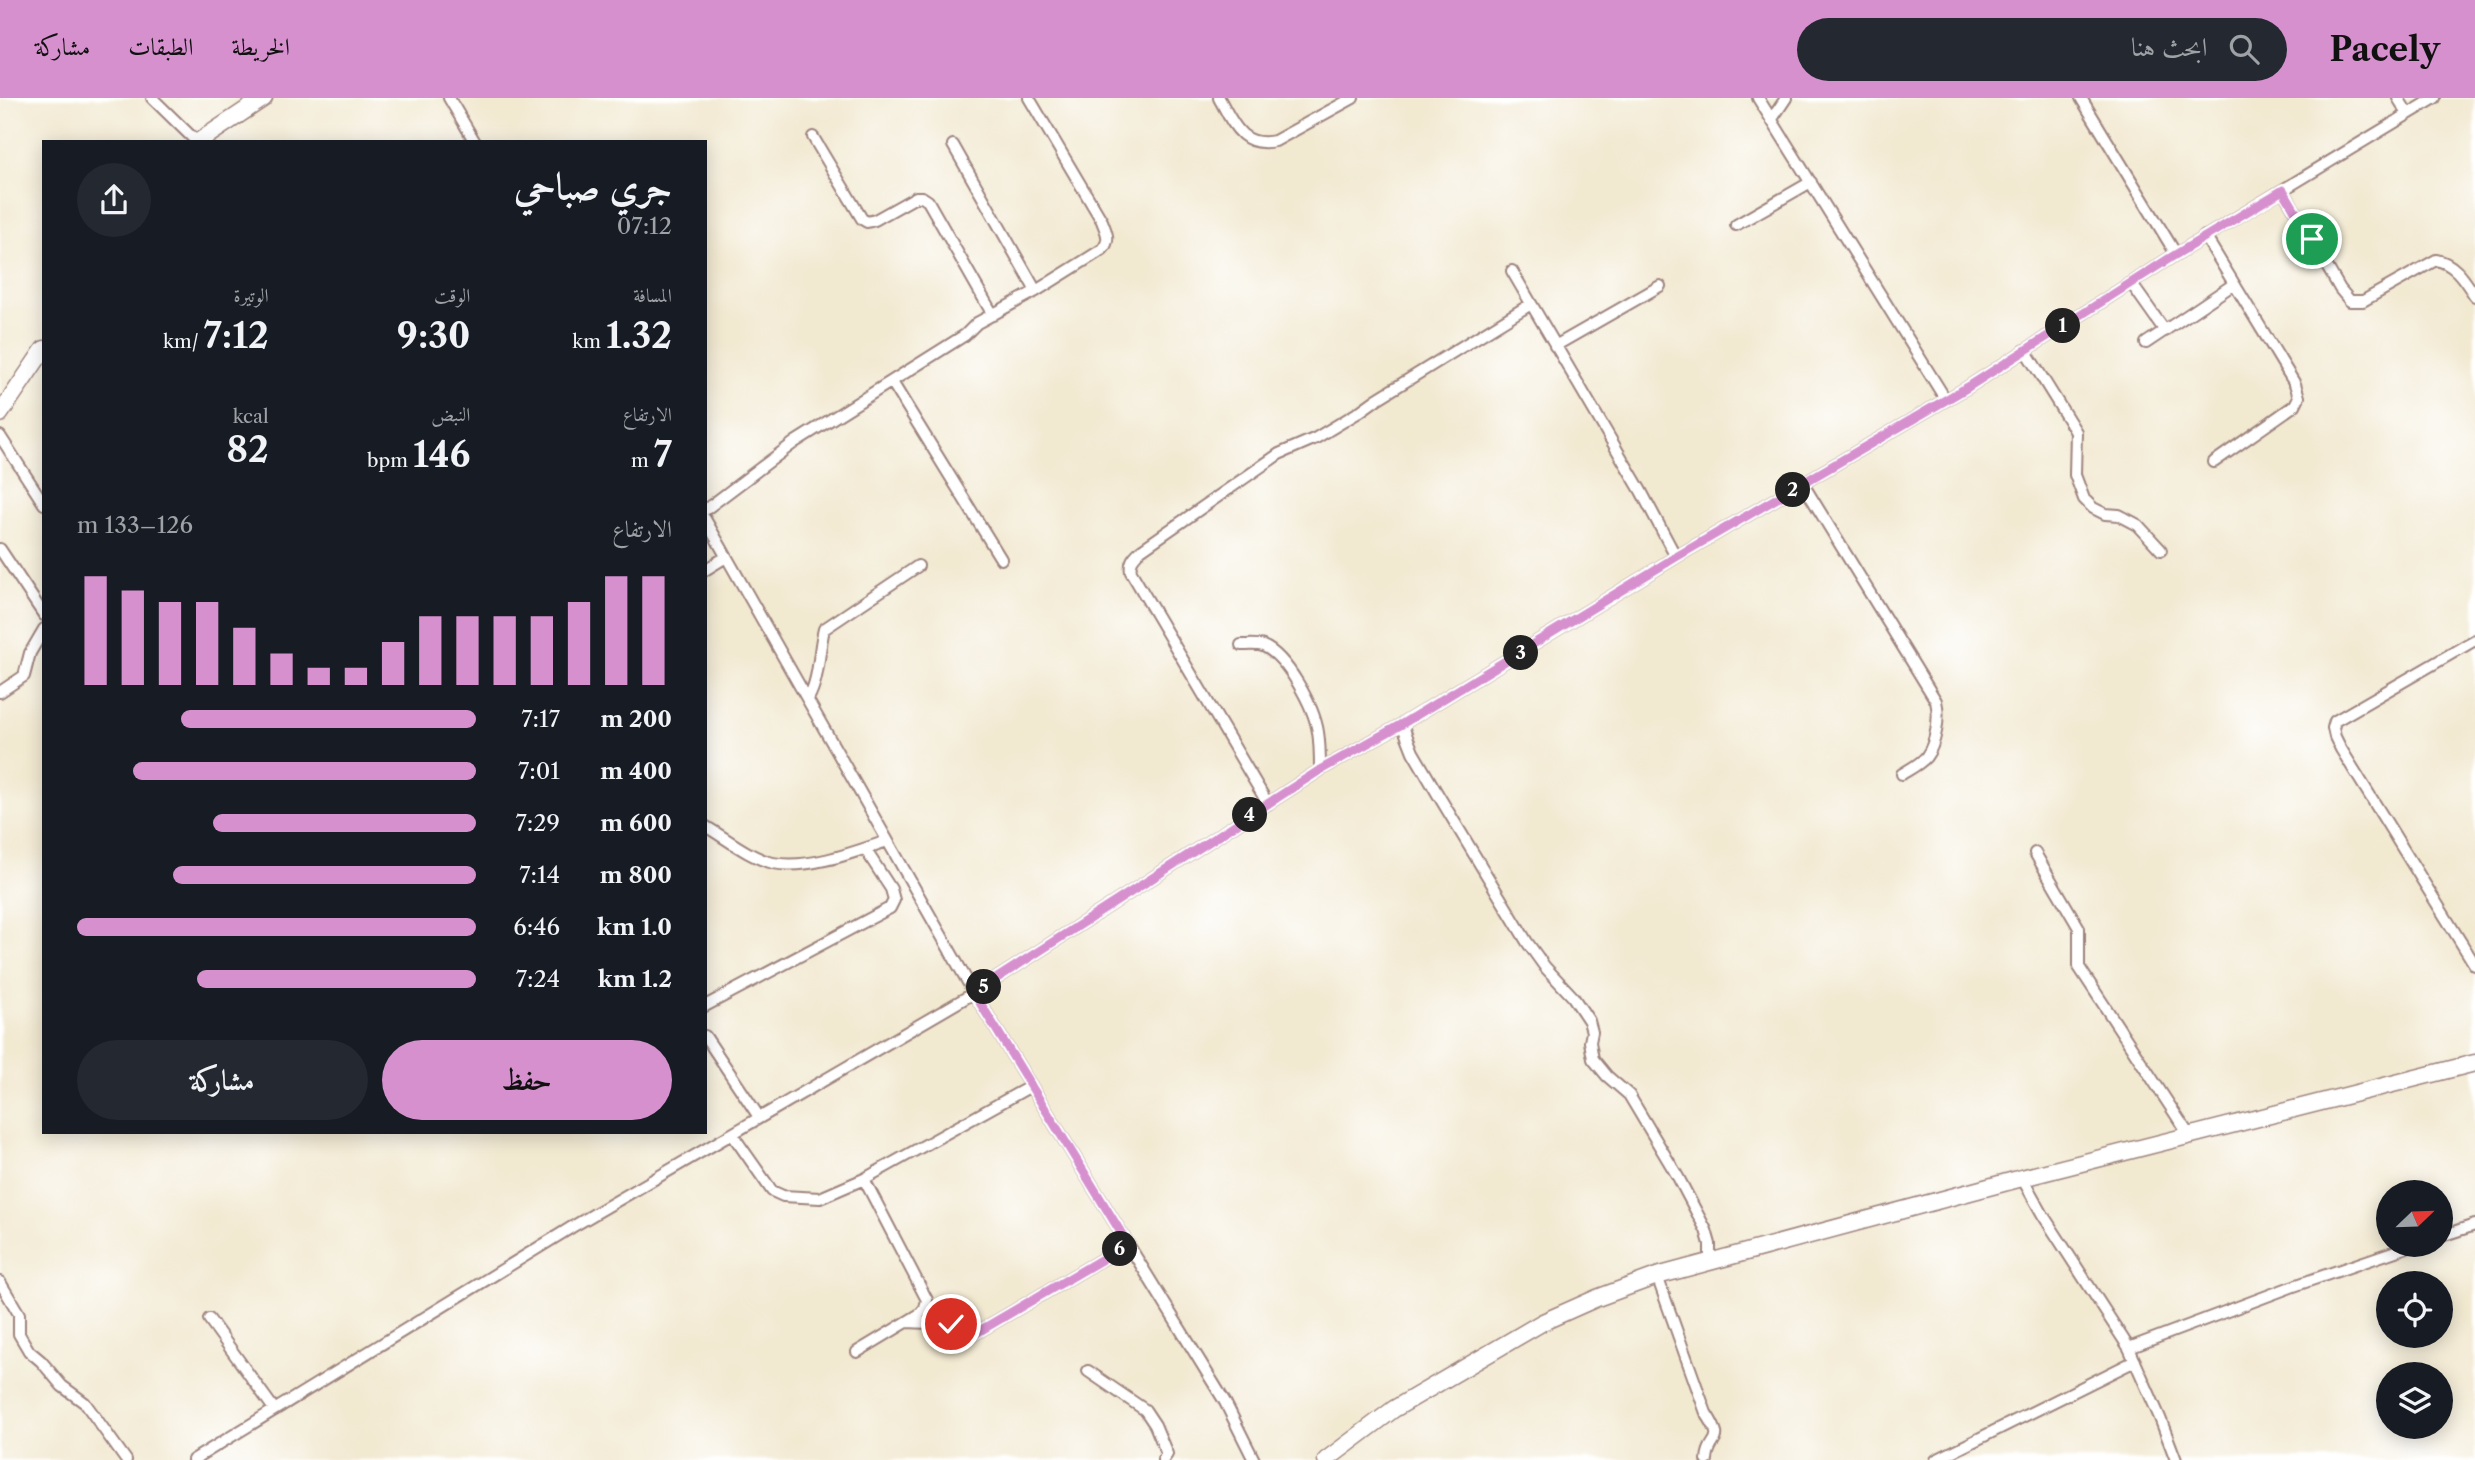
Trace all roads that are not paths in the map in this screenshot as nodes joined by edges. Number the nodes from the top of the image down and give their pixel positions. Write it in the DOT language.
graph roads {
  1 [pos="152,98"];
  2 [pos="264,98"];
  3 [pos="449,98"];
  4 [pos="1029,98"];
  5 [pos="1219,98"];
  6 [pos="1353,98"];
  7 [pos="1758,98"];
  8 [pos="1786,98"];
  9 [pos="2081,98"];
  10 [pos="2398,98"];
  11 [pos="2435,98"];
  12 [pos="2408,114"];
  13 [pos="1772,119"];
  14 [pos="813,137"];
  15 [pos="196,140"];
  16 [pos="201,140"];
  17 [pos="474,140"];
  18 [pos="953,145"];
  19 [pos="1811,182"];
  20 [pos="2283,190"];
  21 [pos="1736,225"];
  22 [pos="2205,236"];
  23 [pos="2176,254"];
  24 [pos="1512,271"];
  25 [pos="2131,283"];
  26 [pos="2235,284"];
  27 [pos="1660,286"];
  28 [pos="1036,291"];
  29 [pos="2475,296"];
  30 [pos="1531,304"];
  31 [pos="993,315"];
  32 [pos="2165,331"];
  33 [pos="2146,343"];
  34 [pos="1555,346"];
  35 [pos="2025,350"];
  36 [pos="42,352"];
  37 [pos="892,382"];
  38 [pos="1946,400"];
  39 [pos="0,414"];
  40 [pos="0,436"];
  41 [pos="2214,462"];
  42 [pos="1802,484"];
  43 [pos="42,501"];
  44 [pos="707,508"];
  45 [pos="707,523"];
  46 [pos="0,550"];
  47 [pos="2161,550"];
  48 [pos="726,557"];
  49 [pos="1676,557"];
  50 [pos="1001,559"];
  51 [pos="918,566"];
  52 [pos="707,569"];
  53 [pos="42,612"];
  54 [pos="42,632"];
  55 [pos="2475,640"];
  56 [pos="1241,645"];
  57 [pos="0,692"];
  58 [pos="808,699"];
  59 [pos="1402,724"];
  60 [pos="1320,770"];
  61 [pos="1902,774"];
  62 [pos="1268,804"];
  63 [pos="707,828"];
  64 [pos="887,841"];
  65 [pos="865,849"];
  66 [pos="2035,853"];
  67 [pos="2475,965"];
  68 [pos="974,993"];
  69 [pos="707,1005"];
  70 [pos="707,1039"];
  71 [pos="2475,1063"];
  72 [pos="1031,1086"];
  73 [pos="759,1117"];
  74 [pos="732,1133"];
  75 [pos="2189,1135"];
  76 [pos="2022,1178"];
  77 [pos="864,1180"];
  78 [pos="2475,1225"];
  79 [pos="2454,1232"];
  80 [pos="1128,1244"];
  81 [pos="2378,1257"];
  82 [pos="1710,1264"];
  83 [pos="1657,1276"];
  84 [pos="0,1282"];
  85 [pos="209,1319"];
  86 [pos="907,1322"];
  87 [pos="2129,1348"];
  88 [pos="857,1352"];
  89 [pos="2135,1361"];
  90 [pos="1088,1371"];
  91 [pos="274,1409"];
  92 [pos="126,1460"];
  93 [pos="193,1460"];
  94 [pos="1163,1460"];
  95 [pos="1254,1460"];
  96 [pos="1326,1460"];
  97 [pos="1707,1460"];
  98 [pos="1936,1460"];
  99 [pos="2176,1460"];
  1 -- 15 [label="street"];
  2 -- 16 [label="street"];
  3 -- 17 [label="street"];
  4 -- 28 [label="street"];
  5 -- 6 [label="street"];
  7 -- 13 [label="street"];
  8 -- 13 [label="street"];
  9 -- 23 [label="street"];
  10 -- 12 [label="street"];
  11 -- 12 [label="street"];
  12 -- 20 [label="street"];
  13 -- 19 [label="street"];
  14 -- 31 [label="street"];
  18 -- 28 [label="street"];
  19 -- 21 [label="street"];
  19 -- 38 [label="street"];
  20 -- 22 [label="street"];
  20 -- 29 [label="street"];
  22 -- 23 [label="street"];
  22 -- 26 [label="street"];
  23 -- 25 [label="street"];
  24 -- 30 [label="street"];
  25 -- 32 [label="street"];
  25 -- 35 [label="street"];
  26 -- 32 [label="street"];
  26 -- 41 [label="street"];
  27 -- 34 [label="street"];
  28 -- 31 [label="street"];
  30 -- 34 [label="street"];
  30 -- 62 [label="street"];
  31 -- 37 [label="street"];
  32 -- 33 [label="street"];
  34 -- 49 [label="street"];
  35 -- 38 [label="street"];
  35 -- 47 [label="street"];
  36 -- 39 [label="street"];
  37 -- 44 [label="street"];
  37 -- 50 [label="street"];
  38 -- 42 [label="street"];
  40 -- 43 [label="street"];
  42 -- 49 [label="street"];
  42 -- 61 [label="street"];
  45 -- 48 [label="street"];
  46 -- 53 [label="street"];
  48 -- 52 [label="street"];
  48 -- 58 [label="street"];
  49 -- 59 [label="street"];
  51 -- 58 [label="street"];
  54 -- 57 [label="street"];
  55 -- 67 [label="street"];
  56 -- 60 [label="street"];
  58 -- 64 [label="street"];
  59 -- 60 [label="street"];
  59 -- 82 [label="street"];
  60 -- 62 [label="street"];
  62 -- 68 [label="street"];
  63 -- 65 [label="street"];
  64 -- 65 [label="street"];
  64 -- 68 [label="street"];
  65 -- 69 [label="street"];
  66 -- 75 [label="street"];
  68 -- 72 [label="street"];
  68 -- 73 [label="street"];
  70 -- 73 [label="street"];
  71 -- 75 [label="street"];
  72 -- 77 [label="street"];
  72 -- 80 [label="street"];
  73 -- 74 [label="street"];
  74 -- 77 [label="street"];
  74 -- 91 [label="street"];
  75 -- 76 [label="street"];
  76 -- 82 [label="street"];
  76 -- 87 [label="street"];
  77 -- 86 [label="street"];
  78 -- 79 [label="street"];
  80 -- 86 [label="street"];
  80 -- 95 [label="street"];
  81 -- 87 [label="street"];
  82 -- 83 [label="street"];
  83 -- 96 [label="street"];
  83 -- 97 [label="street"];
  84 -- 92 [label="street"];
  85 -- 91 [label="street"];
  86 -- 88 [label="street"];
  87 -- 89 [label="street"];
  89 -- 98 [label="street"];
  89 -- 99 [label="street"];
  90 -- 94 [label="street"];
  91 -- 93 [label="street"];
}
